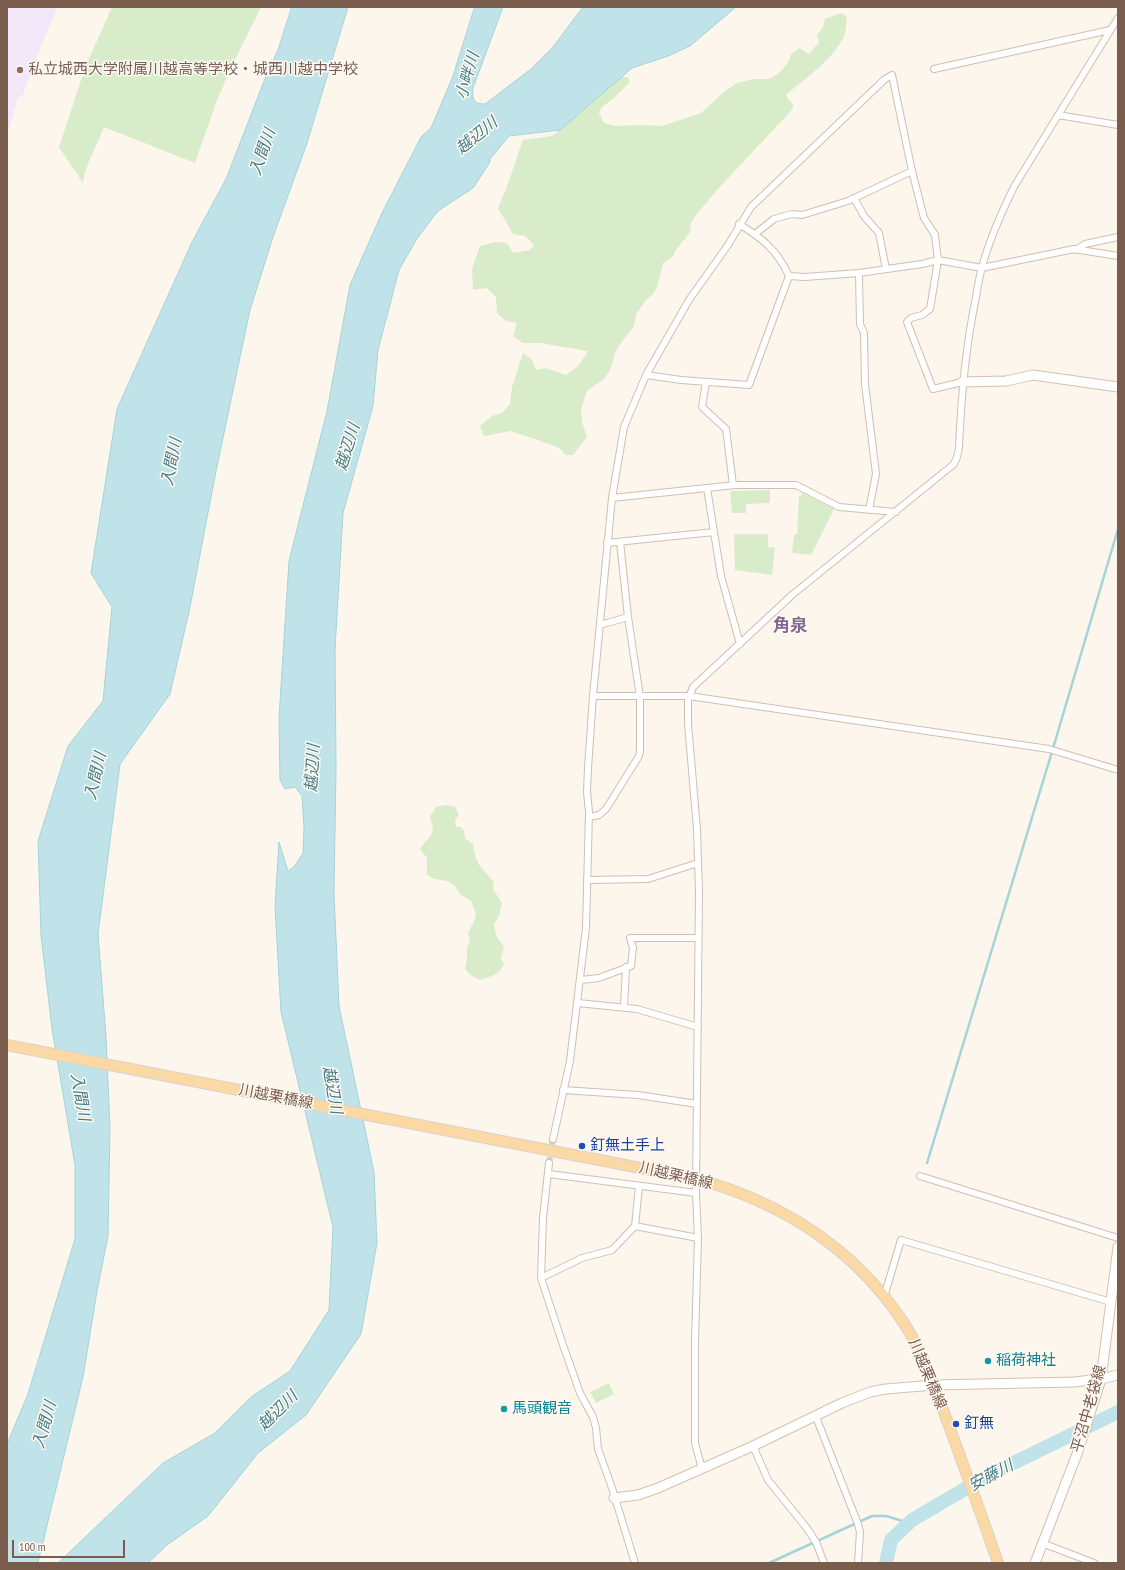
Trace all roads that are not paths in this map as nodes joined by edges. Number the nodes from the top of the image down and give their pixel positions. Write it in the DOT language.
graph roads {
  1 [pos="1118,18"];
  2 [pos="1110,30"];
  3 [pos="934,69"];
  4 [pos="1058,115"];
  5 [pos="1118,124"];
  6 [pos="912,171"];
  7 [pos="854,198"];
  8 [pos="739,224"];
  9 [pos="755,234"];
  10 [pos="1118,237"];
  11 [pos="1076,250"];
  12 [pos="1118,256"];
  13 [pos="938,260"];
  14 [pos="982,268"];
  15 [pos="886,269"];
  16 [pos="859,272"];
  17 [pos="789,276"];
  18 [pos="646,375"];
  19 [pos="706,382"];
  20 [pos="962,382"];
  21 [pos="1118,387"];
  22 [pos="733,485"];
  23 [pos="707,488"];
  24 [pos="612,498"];
  25 [pos="870,510"];
  26 [pos="896,512"];
  27 [pos="714,532"];
  28 [pos="620,542"];
  29 [pos="607,544"];
  30 [pos="628,617"];
  31 [pos="600,625"];
  32 [pos="740,644"];
  33 [pos="593,696"];
  34 [pos="689,696"];
  35 [pos="640,697"];
  36 [pos="1118,770"];
  37 [pos="589,817"];
  38 [pos="698,863"];
  39 [pos="587,880"];
  40 [pos="698,938"];
  41 [pos="626,967"];
  42 [pos="581,980"];
  43 [pos="578,1003"];
  44 [pos="624,1007"];
  45 [pos="698,1027"];
  46 [pos="7,1045"];
  47 [pos="563,1090"];
  48 [pos="697,1104"];
  49 [pos="553,1140"];
  50 [pos="549,1163"];
  51 [pos="548,1174"];
  52 [pos="920,1176"];
  53 [pos="639,1186"];
  54 [pos="696,1193"];
  55 [pos="635,1226"];
  56 [pos="698,1238"];
  57 [pos="1118,1238"];
  58 [pos="1118,1247"];
  59 [pos="541,1278"];
  60 [pos="884,1297"];
  61 [pos="1111,1302"];
  62 [pos="1115,1375"];
  63 [pos="1101,1379"];
  64 [pos="934,1385"];
  65 [pos="816,1417"];
  66 [pos="753,1446"];
  67 [pos="702,1469"];
  68 [pos="614,1498"];
  69 [pos="1042,1543"];
  70 [pos="635,1563"];
  71 [pos="824,1563"];
  72 [pos="858,1563"];
  73 [pos="998,1563"];
  74 [pos="1034,1563"];
  75 [pos="1094,1563"];
  1 -- 2 [label="street"];
  2 -- 3 [label="street"];
  2 -- 4 [label="street"];
  4 -- 5 [label="street"];
  4 -- 14 [label="street"];
  6 -- 7 [label="street"];
  6 -- 8 [label="street"];
  6 -- 13 [label="street"];
  7 -- 9 [label="street"];
  7 -- 15 [label="street"];
  8 -- 9 [label="street"];
  8 -- 18 [label="street"];
  9 -- 17 [label="street"];
  10 -- 11 [label="street"];
  11 -- 12 [label="street"];
  11 -- 14 [label="street"];
  13 -- 14 [label="street"];
  13 -- 15 [label="street"];
  13 -- 20 [label="street"];
  14 -- 20 [label="street"];
  15 -- 16 [label="street"];
  16 -- 17 [label="street"];
  16 -- 25 [label="street"];
  17 -- 19 [label="street"];
  18 -- 19 [label="street"];
  18 -- 24 [label="street"];
  19 -- 22 [label="street"];
  20 -- 21 [label="street"];
  20 -- 26 [label="street"];
  22 -- 23 [label="street"];
  22 -- 25 [label="street"];
  23 -- 24 [label="street"];
  23 -- 27 [label="street"];
  24 -- 29 [label="street"];
  25 -- 26 [label="street"];
  26 -- 32 [label="street"];
  27 -- 28 [label="street"];
  27 -- 32 [label="street"];
  28 -- 29 [label="street"];
  28 -- 30 [label="street"];
  29 -- 31 [label="street"];
  30 -- 31 [label="street"];
  30 -- 35 [label="street"];
  31 -- 33 [label="street"];
  32 -- 34 [label="street"];
  33 -- 35 [label="street"];
  33 -- 37 [label="street"];
  34 -- 35 [label="street"];
  34 -- 36 [label="street"];
  34 -- 38 [label="street"];
  35 -- 37 [label="street"];
  37 -- 39 [label="street"];
  38 -- 39 [label="street"];
  38 -- 40 [label="street"];
  39 -- 42 [label="street"];
  40 -- 41 [label="street"];
  40 -- 45 [label="street"];
  41 -- 42 [label="street"];
  41 -- 44 [label="street"];
  42 -- 43 [label="street"];
  43 -- 44 [label="street"];
  43 -- 47 [label="street"];
  44 -- 45 [label="street"];
  45 -- 48 [label="street"];
  46 -- 60 [label="main road, 川越栗橋線"];
  47 -- 48 [label="street"];
  47 -- 49 [label="street"];
  48 -- 54 [label="street"];
  50 -- 51 [label="street"];
  51 -- 53 [label="street"];
  51 -- 59 [label="street"];
  52 -- 57 [label="street"];
  53 -- 54 [label="street"];
  53 -- 55 [label="street"];
  54 -- 56 [label="street"];
  55 -- 56 [label="street"];
  55 -- 59 [label="street"];
  56 -- 67 [label="street"];
  58 -- 61 [label="street, 平沼中老袋線"];
  59 -- 68 [label="street"];
  60 -- 61 [label="street"];
  60 -- 64 [label="main road, 川越栗橋線"];
  61 -- 63 [label="street, 平沼中老袋線"];
  62 -- 63 [label="street"];
  63 -- 64 [label="street"];
  63 -- 69 [label="street, 平沼中老袋線"];
  64 -- 65 [label="street"];
  64 -- 73 [label="main road, 川越栗橋線"];
  65 -- 66 [label="street"];
  65 -- 72 [label="street"];
  66 -- 67 [label="street"];
  66 -- 71 [label="street"];
  67 -- 68 [label="street"];
  68 -- 70 [label="street"];
  69 -- 74 [label="street, 平沼中老袋線"];
  69 -- 75 [label="street"];
}
